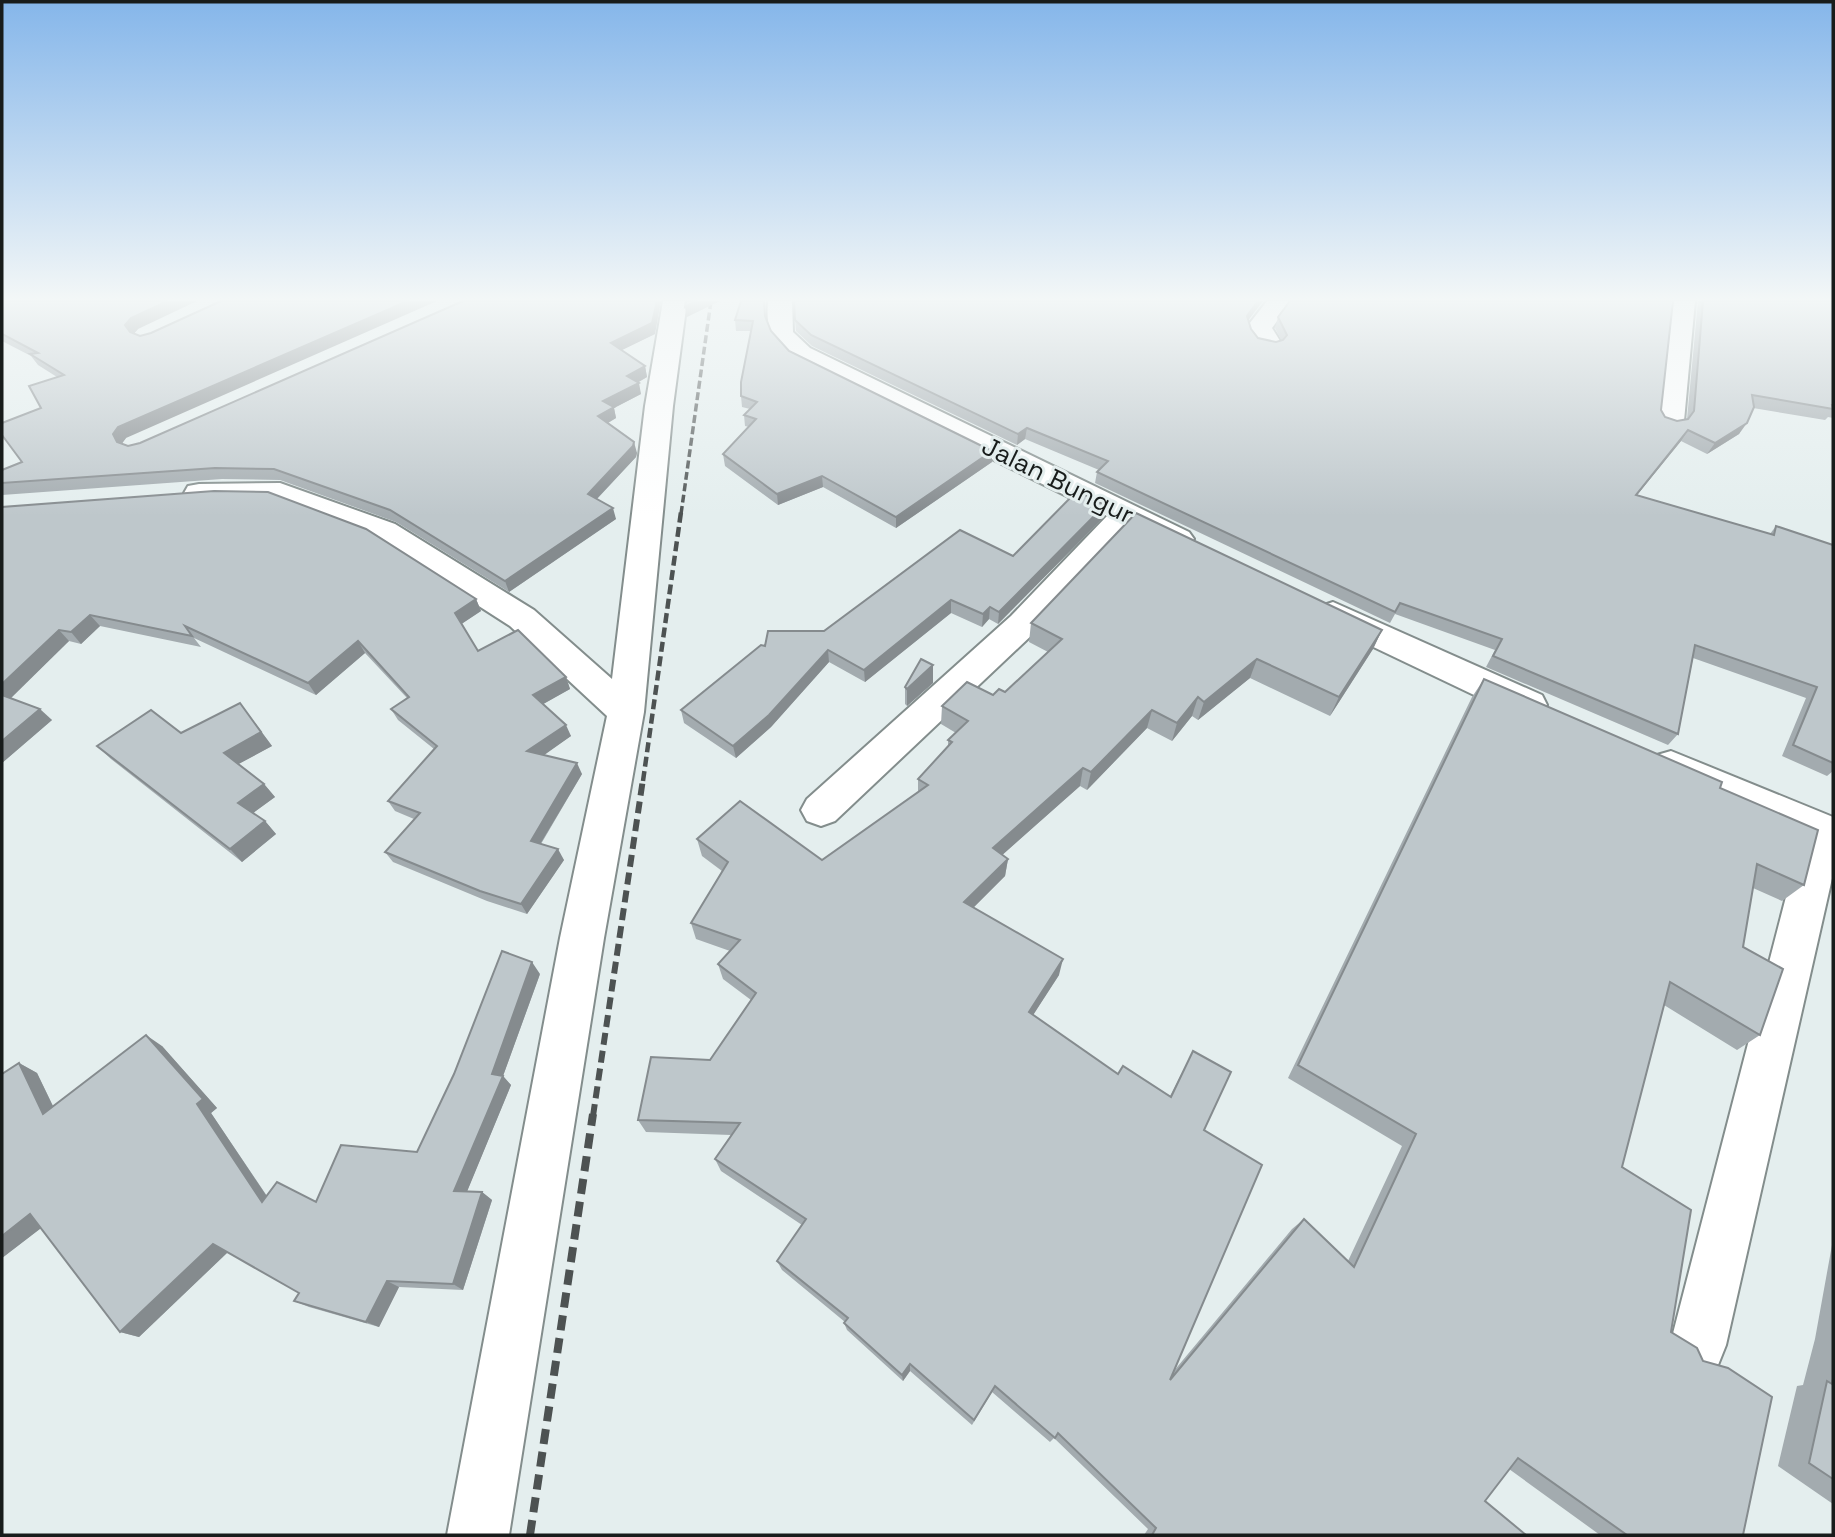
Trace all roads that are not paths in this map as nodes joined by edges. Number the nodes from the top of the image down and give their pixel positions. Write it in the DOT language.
graph roads {
  1 [pos="664,373"];
  2 [pos="837,373"];
  3 [pos="1675,373"];
  4 [pos="1670,421"];
  5 [pos="167,495"];
  6 [pos="1127,514"];
  7 [pos="1203,551"];
  8 [pos="1302,599"];
  9 [pos="626,712"];
  10 [pos="1559,718"];
  11 [pos="1647,755"];
  12 [pos="821,810"];
  13 [pos="1828,833"];
  14 [pos="1698,1345"];
  15 [pos="478,1535"];
  1 -- 9 [label="street"];
  2 -- 6 [label="street, Jalan Bungur"];
  3 -- 4 [label="street"];
  5 -- 9 [label="street"];
  6 -- 7 [label="street, Jalan Bungur"];
  6 -- 12 [label="street"];
  8 -- 10 [label="street"];
  9 -- 15 [label="street"];
  11 -- 13 [label="street"];
  13 -- 14 [label="street"];
}
